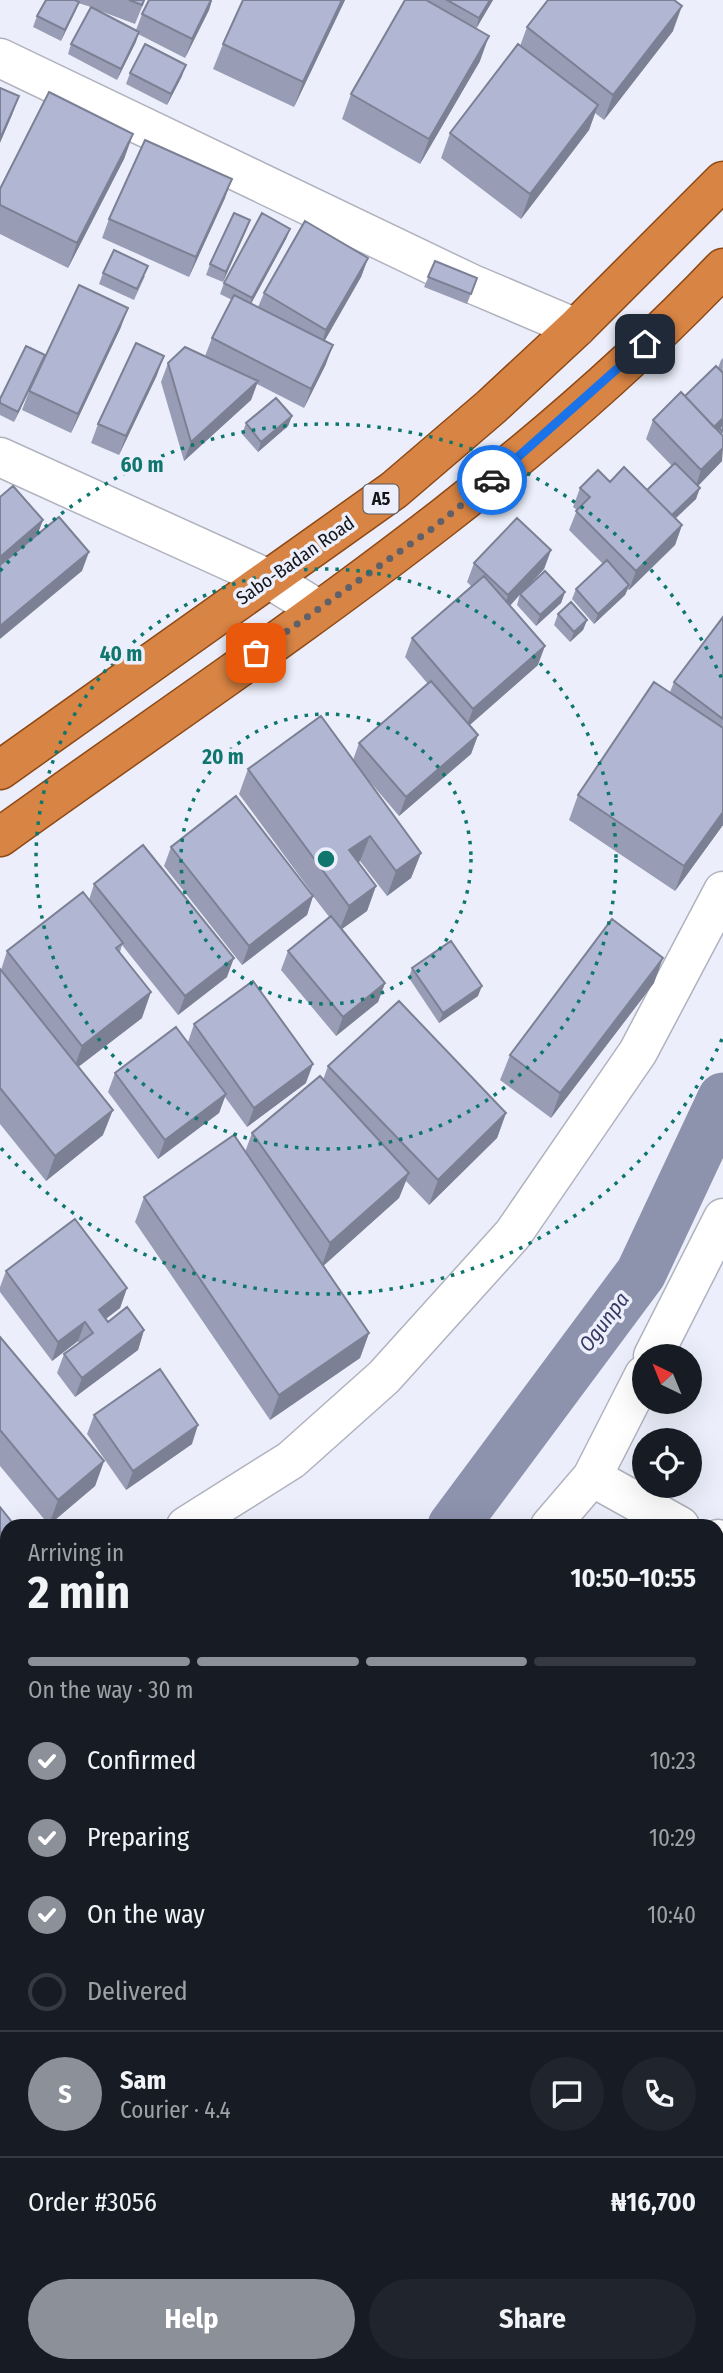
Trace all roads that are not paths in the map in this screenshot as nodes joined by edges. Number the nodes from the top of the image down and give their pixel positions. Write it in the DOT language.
graph roads {
  1 [pos="0,58"];
  2 [pos="723,181"];
  3 [pos="723,268"];
  4 [pos="576,328"];
  5 [pos="0,457"];
  6 [pos="269,579"];
  7 [pos="318,609"];
  8 [pos="0,770"];
  9 [pos="0,837"];
  10 [pos="723,891"];
  11 [pos="723,1218"];
  12 [pos="659,1344"];
  13 [pos="632,1399"];
  14 [pos="592,1477"];
  15 [pos="197,1519"];
  16 [pos="556,1519"];
  17 [pos="667,1519"];
  1 -- 4 [label="street"];
  2 -- 4 [label="highway, Sabo-Badan Road / A5"];
  3 -- 7 [label="highway"];
  4 -- 6 [label="highway, Sabo-Badan Road / A5"];
  5 -- 6 [label="street"];
  6 -- 7 [label="street"];
  6 -- 8 [label="highway, Sabo-Badan Road / A5"];
  7 -- 9 [label="highway"];
  10 -- 15 [label="street"];
  11 -- 12 [label="street"];
  13 -- 14 [label="street"];
  14 -- 16 [label="street"];
  14 -- 17 [label="street"];
}
